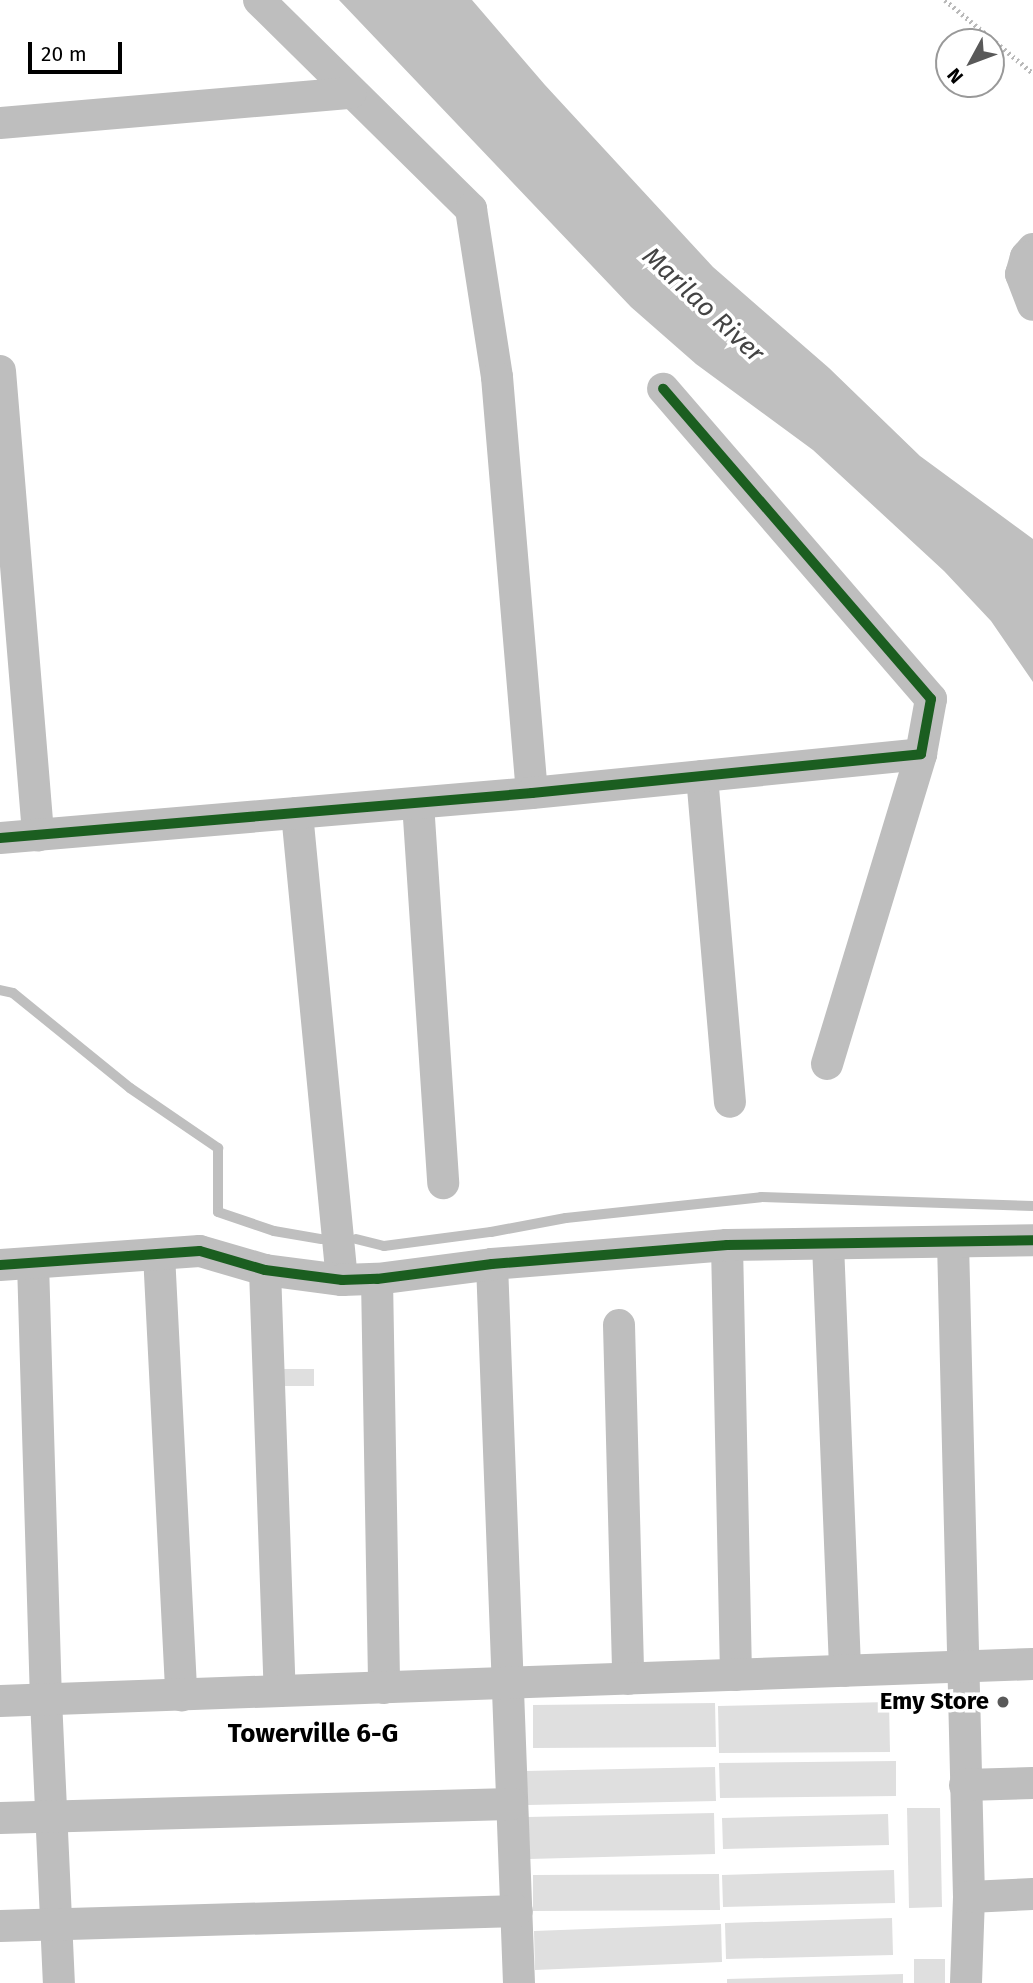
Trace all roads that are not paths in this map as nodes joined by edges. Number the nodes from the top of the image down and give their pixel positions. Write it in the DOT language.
graph roads {
  1 [pos="259,0"];
  2 [pos="351,93"];
  3 [pos="0,123"];
  4 [pos="1033,249"];
  5 [pos="1033,305"];
  6 [pos="0,371"];
  7 [pos="663,389"];
  8 [pos="921,754"];
  9 [pos="702,776"];
  10 [pos="532,793"];
  11 [pos="418,803"];
  12 [pos="297,813"];
  13 [pos="38,835"];
  14 [pos="0,838"];
  15 [pos="827,1064"];
  16 [pos="730,1102"];
  17 [pos="443,1183"];
  18 [pos="1033,1240"];
  19 [pos="953,1242"];
  20 [pos="828,1244"];
  21 [pos="727,1245"];
  22 [pos="159,1254"];
  23 [pos="33,1262"];
  24 [pos="492,1264"];
  25 [pos="0,1265"];
  26 [pos="265,1270"];
  27 [pos="377,1279"];
  28 [pos="342,1280"];
  29 [pos="619,1325"];
  30 [pos="1033,1664"];
  31 [pos="961,1667"];
  32 [pos="845,1671"];
  33 [pos="736,1675"];
  34 [pos="628,1679"];
  35 [pos="508,1683"];
  36 [pos="384,1688"];
  37 [pos="279,1691"];
  38 [pos="181,1695"];
  39 [pos="46,1699"];
  40 [pos="0,1701"];
  41 [pos="1033,1783"];
  42 [pos="965,1786"];
  43 [pos="512,1804"];
  44 [pos="51,1815"];
  45 [pos="0,1818"];
  46 [pos="1033,1894"];
  47 [pos="969,1897"];
  48 [pos="516,1911"];
  49 [pos="0,1926"];
  50 [pos="57,1926"];
  51 [pos="59,1983"];
  52 [pos="519,1983"];
  53 [pos="966,1983"];
  1 -- 2 [label="street"];
  2 -- 3 [label="street"];
  2 -- 10 [label="street"];
  4 -- 5 [label="street"];
  6 -- 13 [label="street"];
  7 -- 8 [label="street"];
  8 -- 9 [label="street"];
  8 -- 15 [label="street"];
  9 -- 10 [label="street"];
  9 -- 16 [label="street"];
  10 -- 11 [label="street"];
  11 -- 12 [label="street"];
  11 -- 17 [label="street"];
  12 -- 13 [label="street"];
  12 -- 28 [label="street"];
  13 -- 14 [label="street"];
  18 -- 19 [label="street"];
  19 -- 20 [label="street"];
  19 -- 31 [label="street"];
  20 -- 21 [label="street"];
  20 -- 32 [label="street"];
  21 -- 24 [label="street"];
  21 -- 33 [label="street"];
  22 -- 23 [label="street"];
  22 -- 26 [label="street"];
  22 -- 38 [label="street"];
  23 -- 25 [label="street"];
  23 -- 39 [label="street"];
  24 -- 27 [label="street"];
  24 -- 35 [label="street"];
  26 -- 28 [label="street"];
  26 -- 37 [label="street"];
  27 -- 28 [label="street"];
  27 -- 36 [label="street"];
  29 -- 34 [label="street"];
  30 -- 31 [label="street"];
  31 -- 32 [label="street"];
  31 -- 42 [label="street"];
  32 -- 33 [label="street"];
  33 -- 34 [label="street"];
  34 -- 35 [label="street"];
  35 -- 36 [label="street"];
  35 -- 43 [label="street"];
  36 -- 37 [label="street"];
  37 -- 38 [label="street"];
  38 -- 39 [label="street"];
  39 -- 40 [label="street"];
  39 -- 44 [label="street"];
  41 -- 42 [label="street"];
  42 -- 47 [label="street"];
  43 -- 44 [label="street"];
  43 -- 48 [label="street"];
  44 -- 45 [label="street"];
  44 -- 50 [label="street"];
  46 -- 47 [label="street"];
  47 -- 53 [label="street"];
  48 -- 50 [label="street"];
  48 -- 52 [label="street"];
  49 -- 50 [label="street"];
  50 -- 51 [label="street"];
}
